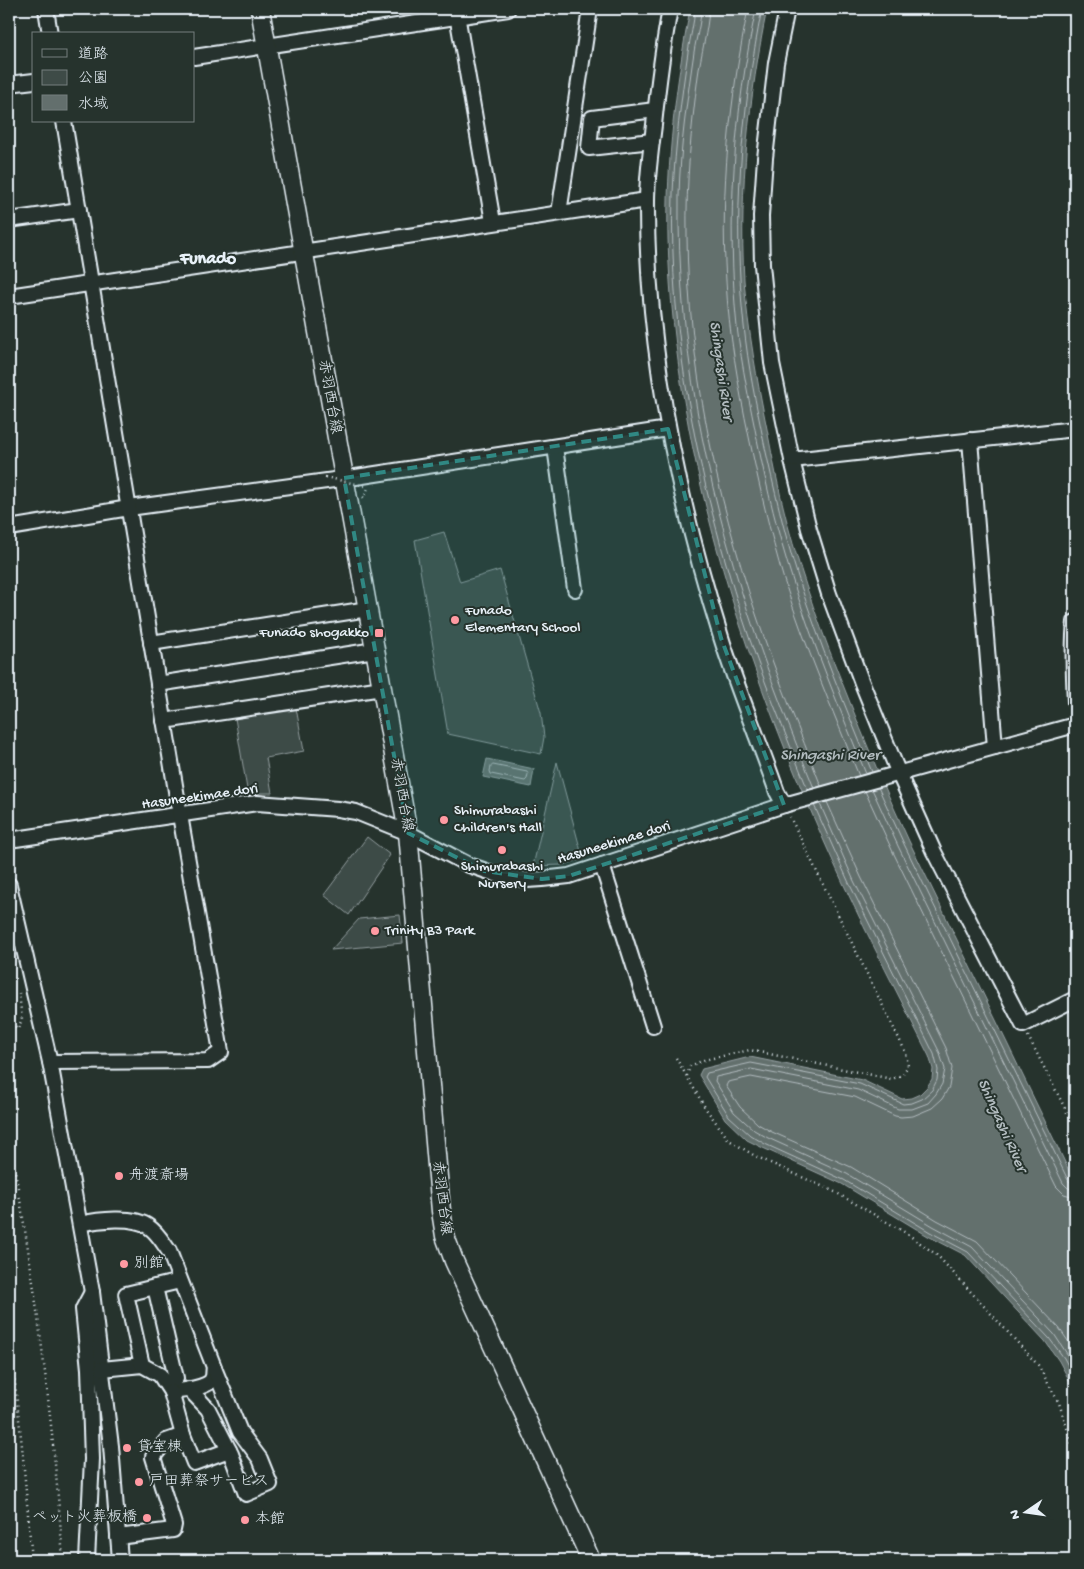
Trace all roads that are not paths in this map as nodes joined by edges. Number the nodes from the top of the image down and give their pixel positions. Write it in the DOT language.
graph roads {
  1 [pos="46,9"];
  2 [pos="260,9"];
  3 [pos="508,9"];
  4 [pos="590,9"];
  5 [pos="670,9"];
  6 [pos="787,9"];
  7 [pos="456,12"];
  8 [pos="50,32"];
  9 [pos="267,46"];
  10 [pos="195,57"];
  11 [pos="32,81"];
  12 [pos="9,84"];
  13 [pos="655,110"];
  14 [pos="64,122"];
  15 [pos="652,141"];
  16 [pos="647,200"];
  17 [pos="79,210"];
  18 [pos="559,213"];
  19 [pos="9,220"];
  20 [pos="493,222"];
  21 [pos="304,252"];
  22 [pos="92,284"];
  23 [pos="9,296"];
  24 [pos="1075,428"];
  25 [pos="668,429"];
  26 [pos="970,440"];
  27 [pos="555,447"];
  28 [pos="792,460"];
  29 [pos="344,478"];
  30 [pos="129,508"];
  31 [pos="9,528"];
  32 [pos="575,590"];
  33 [pos="368,609"];
  34 [pos="1075,622"];
  35 [pos="151,643"];
  36 [pos="375,650"];
  37 [pos="158,684"];
  38 [pos="382,688"];
  39 [pos="1075,703"];
  40 [pos="164,721"];
  41 [pos="1075,725"];
  42 [pos="995,747"];
  43 [pos="896,774"];
  44 [pos="788,804"];
  45 [pos="180,815"];
  46 [pos="408,833"];
  47 [pos="9,840"];
  48 [pos="602,865"];
  49 [pos="9,885"];
  50 [pos="1075,999"];
  51 [pos="653,1026"];
  52 [pos="50,1062"];
  53 [pos="80,1224"];
  54 [pos="180,1281"];
  55 [pos="155,1287"];
  56 [pos="92,1292"];
  57 [pos="142,1365"];
  58 [pos="214,1367"];
  59 [pos="102,1369"];
  60 [pos="169,1389"];
  61 [pos="189,1389"];
  62 [pos="183,1435"];
  63 [pos="229,1450"];
  64 [pos="118,1537"];
  65 [pos="87,1560"];
  66 [pos="120,1560"];
  67 [pos="591,1560"];
  1 -- 8 [label="street"];
  2 -- 9 [label="main road, 赤羽西台線"];
  3 -- 7 [label="street"];
  4 -- 18 [label="street"];
  5 -- 13 [label="street"];
  6 -- 28 [label="street"];
  7 -- 9 [label="street"];
  7 -- 20 [label="street"];
  9 -- 10 [label="street"];
  9 -- 21 [label="main road, 赤羽西台線"];
  11 -- 12 [label="street"];
  13 -- 15 [label="street"];
  13 -- 15 [label="street"];
  14 -- 17 [label="street"];
  15 -- 16 [label="street"];
  16 -- 18 [label="street"];
  16 -- 25 [label="street"];
  17 -- 19 [label="street"];
  17 -- 22 [label="street"];
  18 -- 20 [label="street"];
  20 -- 21 [label="street"];
  21 -- 22 [label="street"];
  21 -- 29 [label="main road, 赤羽西台線"];
  22 -- 23 [label="street"];
  22 -- 30 [label="street"];
  24 -- 26 [label="street"];
  25 -- 27 [label="street"];
  25 -- 44 [label="street"];
  26 -- 28 [label="street"];
  26 -- 42 [label="street"];
  27 -- 29 [label="street"];
  27 -- 32 [label="street"];
  28 -- 43 [label="street"];
  29 -- 30 [label="street"];
  29 -- 33 [label="main road, 赤羽西台線"];
  30 -- 31 [label="street"];
  30 -- 35 [label="street"];
  33 -- 35 [label="street"];
  33 -- 36 [label="main road, 赤羽西台線"];
  34 -- 39 [label="street"];
  35 -- 37 [label="street"];
  36 -- 37 [label="street"];
  36 -- 38 [label="main road, 赤羽西台線"];
  37 -- 40 [label="street"];
  38 -- 40 [label="street"];
  38 -- 46 [label="main road, 赤羽西台線"];
  40 -- 45 [label="street"];
  41 -- 42 [label="street"];
  42 -- 43 [label="street"];
  43 -- 44 [label="street, Hasuneekimae dori"];
  43 -- 50 [label="street"];
  44 -- 48 [label="street, Hasuneekimae dori"];
  45 -- 46 [label="street, Hasuneekimae dori"];
  45 -- 47 [label="street, Hasuneekimae dori"];
  45 -- 52 [label="street"];
  46 -- 48 [label="street, Hasuneekimae dori"];
  46 -- 67 [label="main road, 赤羽西台線"];
  48 -- 51 [label="street"];
  49 -- 52 [label="street"];
  52 -- 53 [label="street"];
  53 -- 54 [label="street"];
  53 -- 56 [label="street"];
  54 -- 55 [label="street"];
  54 -- 58 [label="street"];
  55 -- 57 [label="street"];
  55 -- 60 [label="street"];
  56 -- 59 [label="street"];
  56 -- 65 [label="street"];
  57 -- 59 [label="street"];
  57 -- 60 [label="street"];
  58 -- 61 [label="street"];
  58 -- 63 [label="street"];
  59 -- 64 [label="street"];
  60 -- 61 [label="street"];
  60 -- 62 [label="street"];
  61 -- 63 [label="street"];
  62 -- 63 [label="street"];
  62 -- 64 [label="street"];
  64 -- 66 [label="street"];
}
